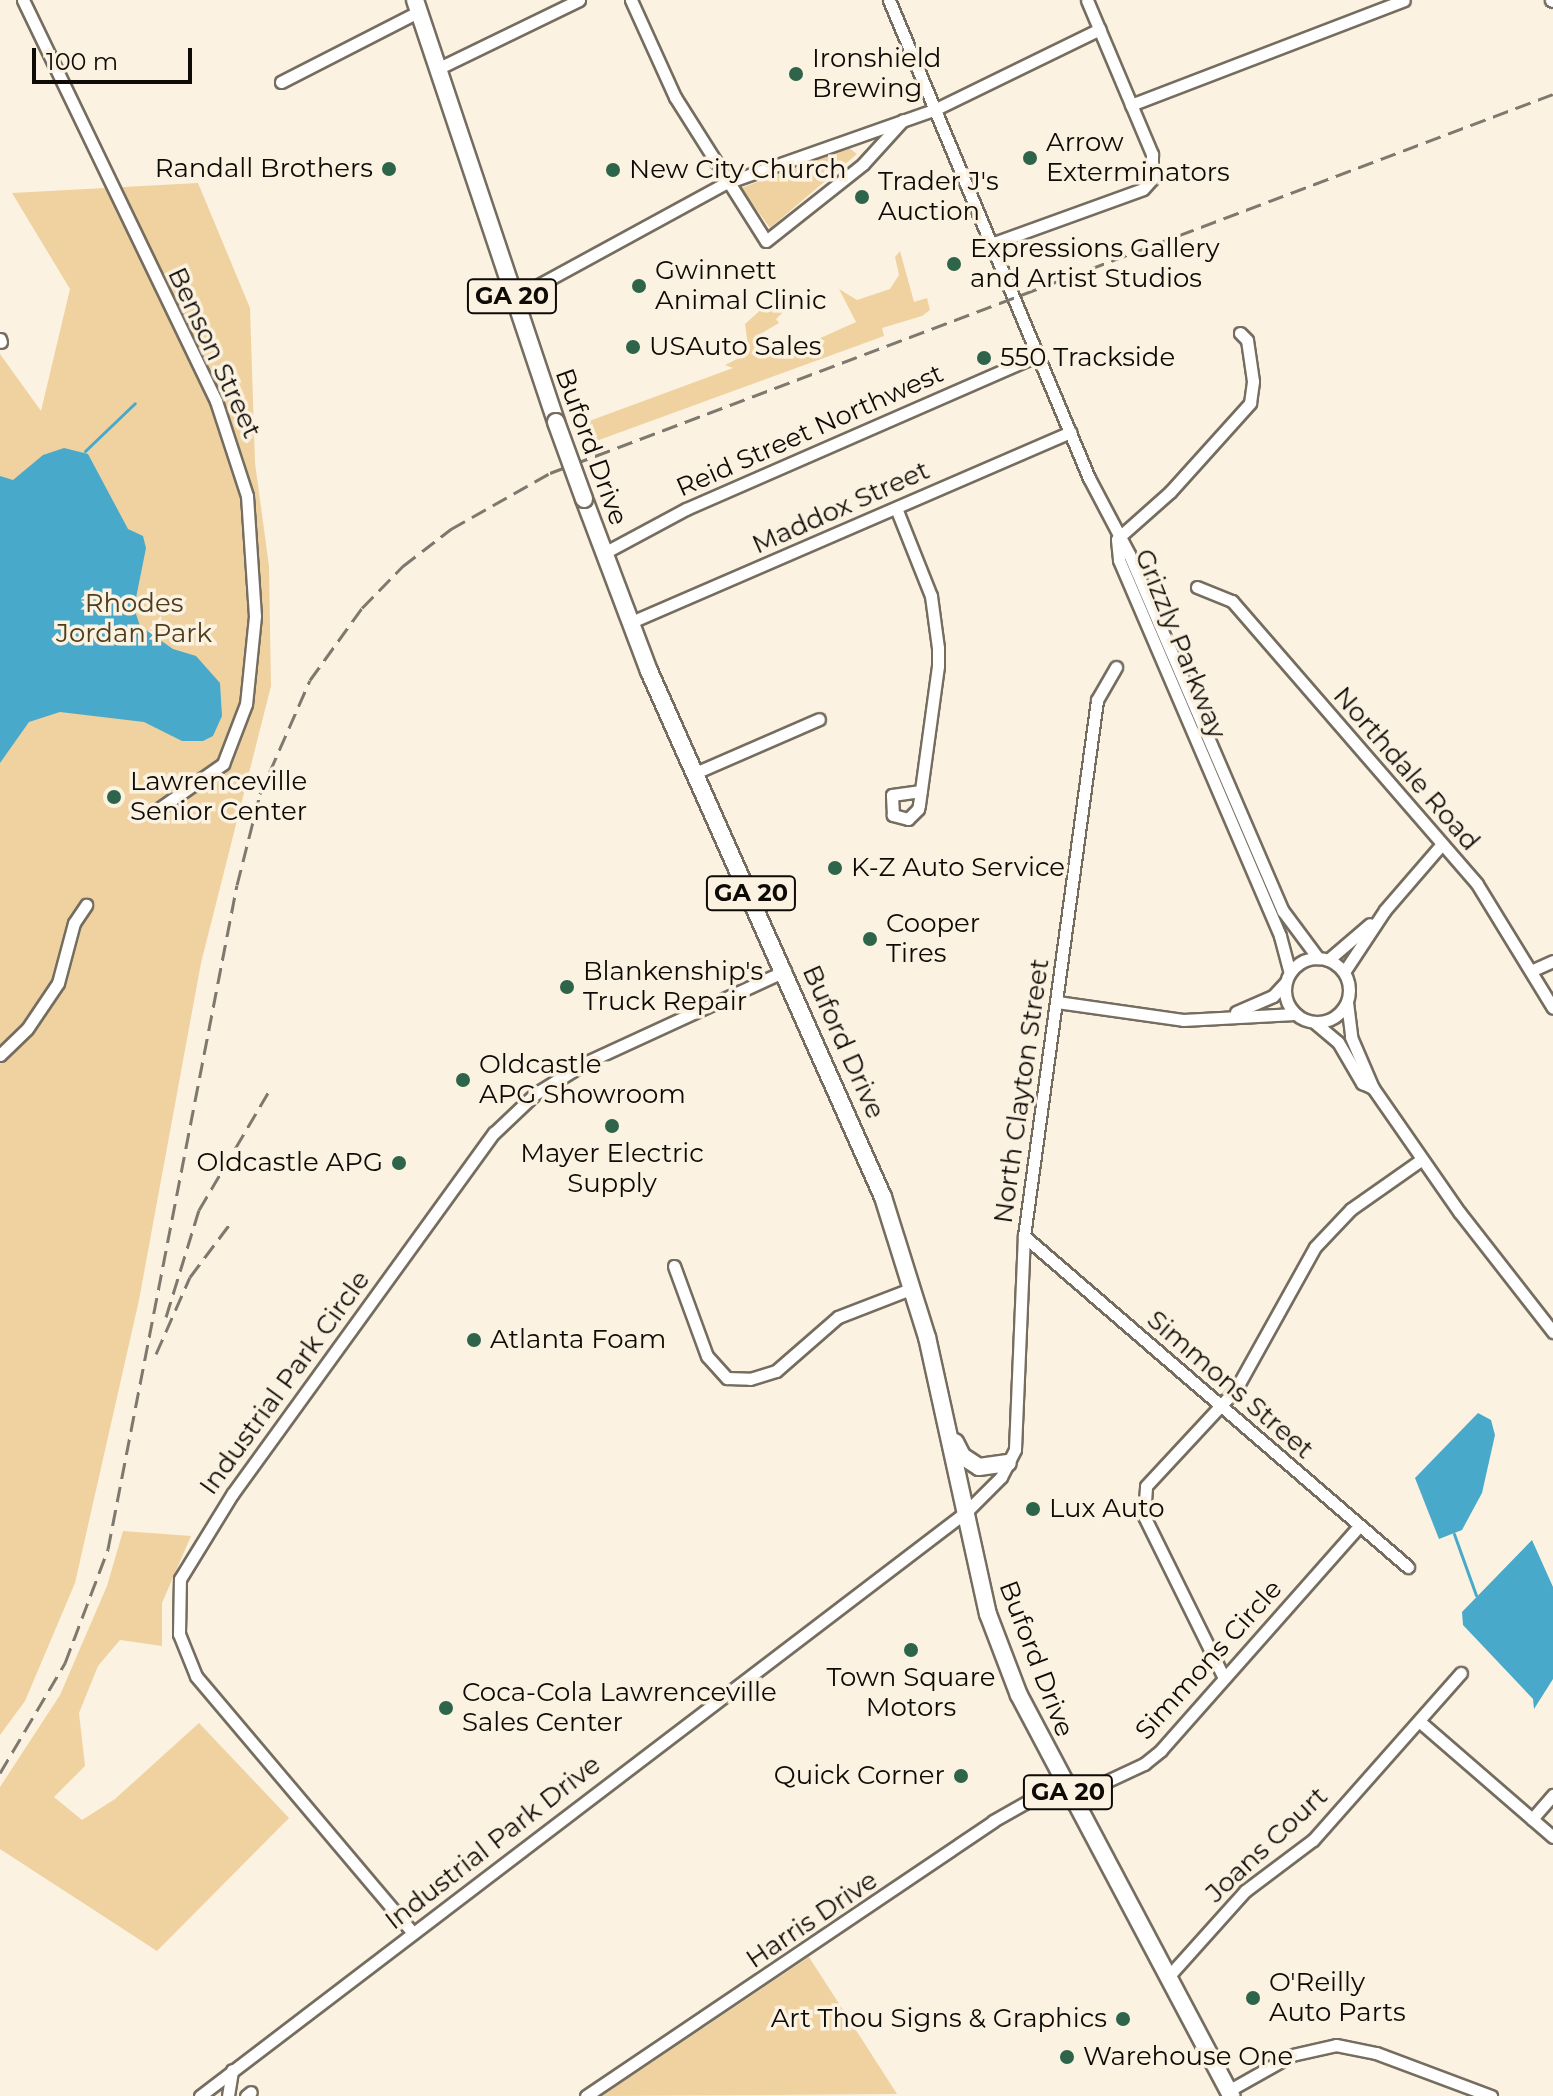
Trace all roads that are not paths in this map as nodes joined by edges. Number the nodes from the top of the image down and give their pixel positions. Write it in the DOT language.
graph roads {
  1 [pos="23,0"];
  2 [pos="579,0"];
  3 [pos="631,0"];
  4 [pos="889,0"];
  5 [pos="1087,0"];
  6 [pos="1404,0"];
  7 [pos="417,6"];
  8 [pos="1100,29"];
  9 [pos="437,69"];
  10 [pos="281,82"];
  11 [pos="1131,105"];
  12 [pos="936,109"];
  13 [pos="903,120"];
  14 [pos="726,183"];
  15 [pos="994,243"];
  16 [pos="513,299"];
  17 [pos="1240,333"];
  18 [pos="1038,355"];
  19 [pos="1070,432"];
  20 [pos="896,508"];
  21 [pos="1117,539"];
  22 [pos="604,553"];
  23 [pos="1197,587"];
  24 [pos="629,623"];
  25 [pos="1116,667"];
  26 [pos="819,719"];
  27 [pos="695,773"];
  28 [pos="921,791"];
  29 [pos="160,808"];
  30 [pos="1442,844"];
  31 [pos="86,905"];
  32 [pos="1385,910"];
  33 [pos="1323,959"];
  34 [pos="1553,961"];
  35 [pos="1533,970"];
  36 [pos="785,971"];
  37 [pos="1344,972"];
  38 [pos="1288,978"];
  39 [pos="1057,1002"];
  40 [pos="1347,1002"];
  41 [pos="1553,1008"];
  42 [pos="1295,1014"];
  43 [pos="1227,1016"];
  44 [pos="1313,1022"];
  45 [pos="0,1055"];
  46 [pos="1373,1088"];
  47 [pos="1421,1160"];
  48 [pos="1024,1236"];
  49 [pos="674,1266"];
  50 [pos="913,1288"];
  51 [pos="1553,1332"];
  52 [pos="1220,1405"];
  53 [pos="947,1426"];
  54 [pos="1008,1463"];
  55 [pos="967,1511"];
  56 [pos="1359,1526"];
  57 [pos="1408,1567"];
  58 [pos="1461,1673"];
  59 [pos="1224,1678"];
  60 [pos="1419,1721"];
  61 [pos="1062,1782"];
  62 [pos="1553,1795"];
  63 [pos="1071,1798"];
  64 [pos="1532,1819"];
  65 [pos="1553,1837"];
  66 [pos="413,1933"];
  67 [pos="1167,1978"];
  68 [pos="232,2070"];
  69 [pos="1230,2094"];
  70 [pos="200,2096"];
  71 [pos="228,2096"];
  72 [pos="586,2096"];
  73 [pos="1491,2096"];
  1 -- 29 [label="street, Benson Street"];
  2 -- 9 [label="street"];
  3 -- 14 [label="street"];
  4 -- 12 [label="street"];
  5 -- 8 [label="street"];
  6 -- 11 [label="street"];
  7 -- 9 [label="highway, Buford Drive / GA 20"];
  7 -- 10 [label="street"];
  8 -- 11 [label="street"];
  8 -- 12 [label="street"];
  9 -- 16 [label="highway, Buford Drive / GA 20"];
  11 -- 15 [label="street"];
  12 -- 13 [label="street"];
  12 -- 15 [label="street"];
  13 -- 14 [label="street"];
  13 -- 14 [label="street"];
  14 -- 16 [label="street"];
  15 -- 18 [label="street"];
  16 -- 22 [label="highway, Buford Drive / GA 20, bridge"];
  17 -- 21 [label="street"];
  18 -- 19 [label="street"];
  18 -- 22 [label="street, Reid Street Northwest"];
  19 -- 20 [label="street, Maddox Street"];
  19 -- 21 [label="street"];
  20 -- 24 [label="street, Maddox Street"];
  20 -- 28 [label="street"];
  21 -- 33 [label="street, Grizzly Parkway"];
  21 -- 38 [label="street, Grizzly Parkway"];
  22 -- 24 [label="highway, Buford Drive / GA 20"];
  23 -- 30 [label="street, Northdale Road"];
  24 -- 27 [label="highway, Buford Drive / GA 20"];
  25 -- 39 [label="street, North Clayton Street"];
  26 -- 27 [label="street"];
  27 -- 36 [label="highway, Buford Drive / GA 20"];
  30 -- 32 [label="street"];
  30 -- 35 [label="street, Northdale Road"];
  31 -- 45 [label="street"];
  32 -- 33 [label="street"];
  32 -- 37 [label="street"];
  33 -- 37 [label="street"];
  33 -- 38 [label="street"];
  34 -- 35 [label="street"];
  35 -- 41 [label="street, Northdale Road"];
  36 -- 50 [label="highway, Buford Drive / GA 20"];
  36 -- 66 [label="street, Industrial Park Circle"];
  37 -- 40 [label="street"];
  38 -- 42 [label="street"];
  38 -- 43 [label="street"];
  39 -- 43 [label="street"];
  39 -- 48 [label="street, North Clayton Street"];
  40 -- 44 [label="street"];
  40 -- 46 [label="street"];
  42 -- 43 [label="street"];
  42 -- 44 [label="street"];
  44 -- 46 [label="street"];
  46 -- 47 [label="street"];
  47 -- 51 [label="street"];
  47 -- 52 [label="street"];
  48 -- 52 [label="street, Simmons Street"];
  48 -- 54 [label="street, North Clayton Street"];
  49 -- 50 [label="street"];
  50 -- 53 [label="highway, Buford Drive / GA 20"];
  52 -- 56 [label="street, Simmons Street"];
  52 -- 59 [label="street"];
  53 -- 54 [label="highway"];
  53 -- 55 [label="highway, Buford Drive / GA 20"];
  54 -- 55 [label="street, North Clayton Street"];
  55 -- 61 [label="highway, Buford Drive / GA 20"];
  55 -- 66 [label="street, Industrial Park Drive"];
  56 -- 57 [label="street, Simmons Street"];
  56 -- 59 [label="street, Simmons Circle"];
  58 -- 60 [label="street, Joans Court"];
  59 -- 63 [label="street, Simmons Circle"];
  60 -- 64 [label="street"];
  60 -- 67 [label="street, Joans Court"];
  61 -- 63 [label="highway, Buford Drive / GA 20"];
  61 -- 72 [label="street, Harris Drive"];
  62 -- 64 [label="street"];
  63 -- 67 [label="highway, Buford Drive / GA 20"];
  64 -- 65 [label="street"];
  66 -- 68 [label="street, Industrial Park Drive"];
  67 -- 69 [label="highway, Buford Drive / GA 20"];
  68 -- 70 [label="street, Industrial Park Drive"];
  68 -- 71 [label="street"];
  69 -- 73 [label="street"];
}
